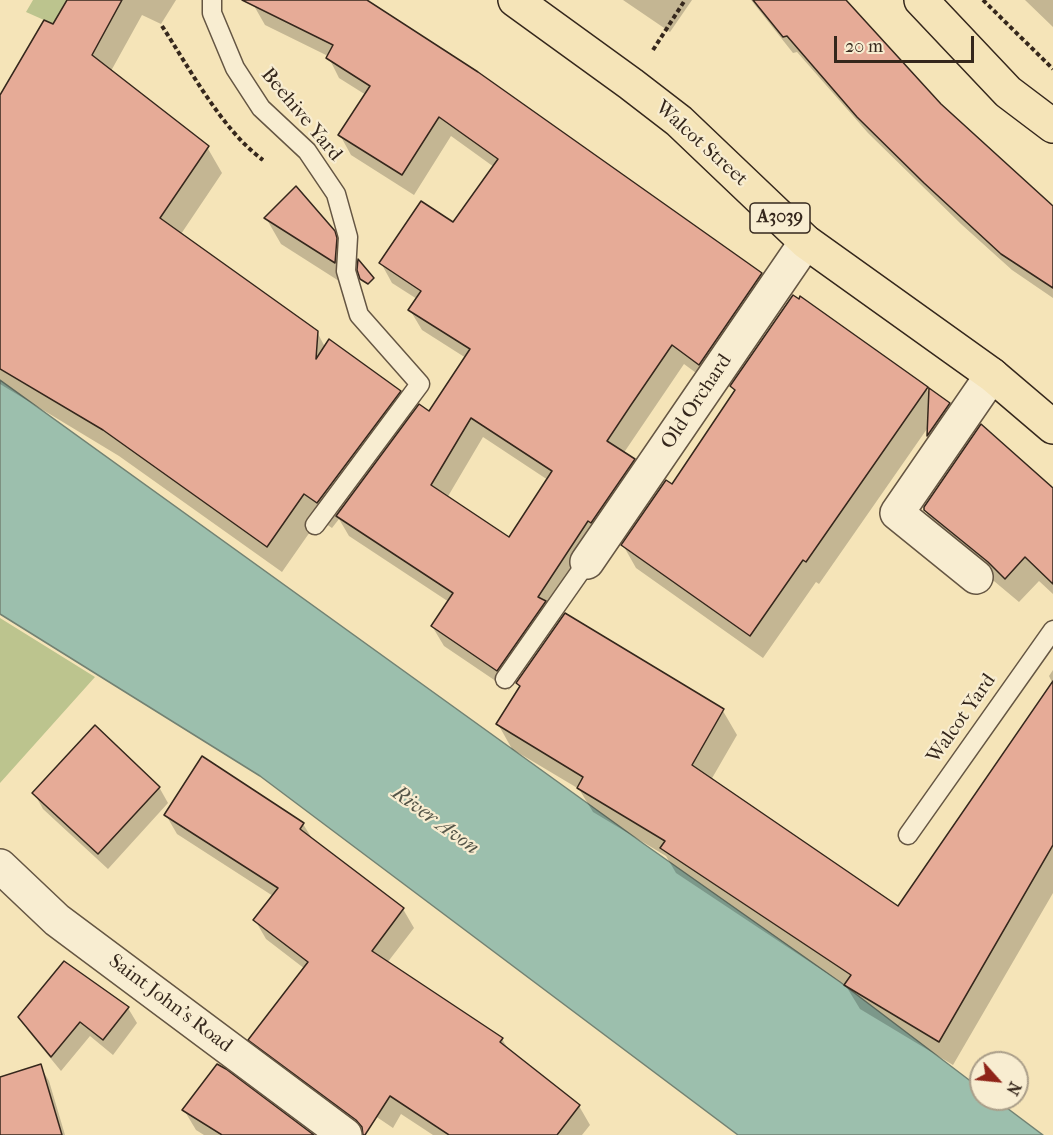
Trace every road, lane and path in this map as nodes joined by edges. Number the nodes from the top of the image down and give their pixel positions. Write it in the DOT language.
graph roads {
  1 [pos="212,0"];
  2 [pos="515,0"];
  3 [pos="685,0"];
  4 [pos="921,0"];
  5 [pos="982,0"];
  6 [pos="665,31"];
  7 [pos="1053,69"];
  8 [pos="1053,126"];
  9 [pos="806,242"];
  10 [pos="992,375"];
  11 [pos="1053,427"];
  12 [pos="315,525"];
  13 [pos="587,562"];
  14 [pos="976,577"];
  15 [pos="1053,630"];
  16 [pos="505,679"];
  17 [pos="908,835"];
  18 [pos="0,866"];
  19 [pos="345,1135"];
  1 -- 12 [label="lane, Beehive Yard"];
  2 -- 9 [label="main road, Walcot Street / A3039"];
  3 -- 6 [label="path"];
  4 -- 8 [label="main road"];
  5 -- 7 [label="path"];
  9 -- 10 [label="main road, Walcot Street / A3039"];
  9 -- 13 [label="street, Old Orchard"];
  10 -- 11 [label="main road, Walcot Street / A3039"];
  10 -- 14 [label="street"];
  13 -- 16 [label="lane"];
  15 -- 17 [label="lane, Walcot Yard"];
  18 -- 19 [label="street, Saint John's Road"];
}
